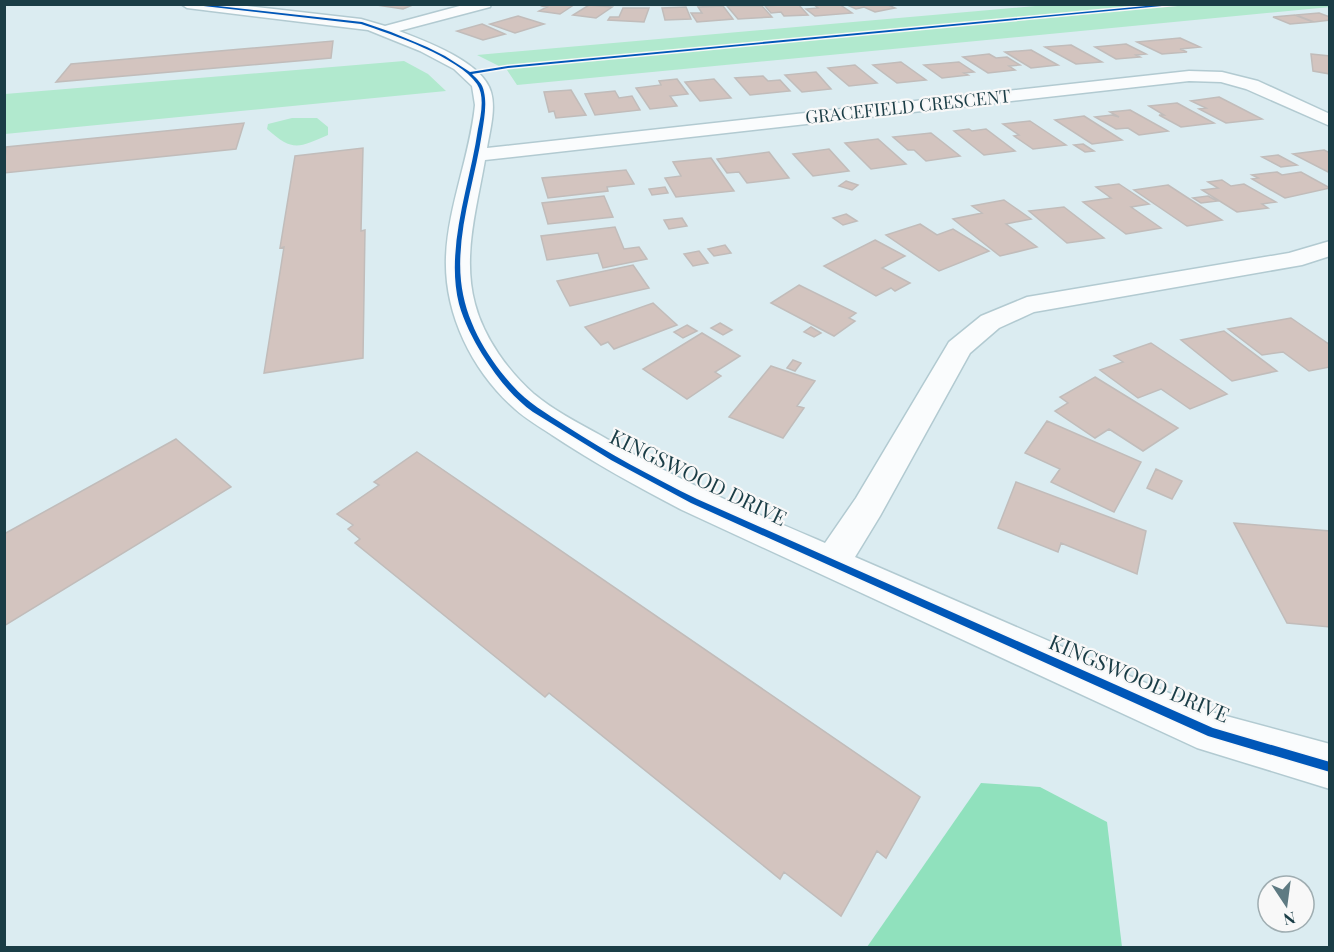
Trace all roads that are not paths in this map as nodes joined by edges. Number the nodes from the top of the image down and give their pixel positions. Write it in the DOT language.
graph roads {
  1 [pos="188,4"];
  2 [pos="485,4"];
  3 [pos="386,30"];
  4 [pos="1329,121"];
  5 [pos="478,155"];
  6 [pos="1329,248"];
  7 [pos="833,561"];
  8 [pos="1329,767"];
  1 -- 3 [label="street, KINGSWOOD DRIVE"];
  2 -- 3 [label="street"];
  3 -- 5 [label="street, KINGSWOOD DRIVE"];
  4 -- 5 [label="street, GRACEFIELD CRESCENT"];
  5 -- 7 [label="street, KINGSWOOD DRIVE"];
  6 -- 7 [label="street"];
  7 -- 8 [label="street, KINGSWOOD DRIVE"];
}
